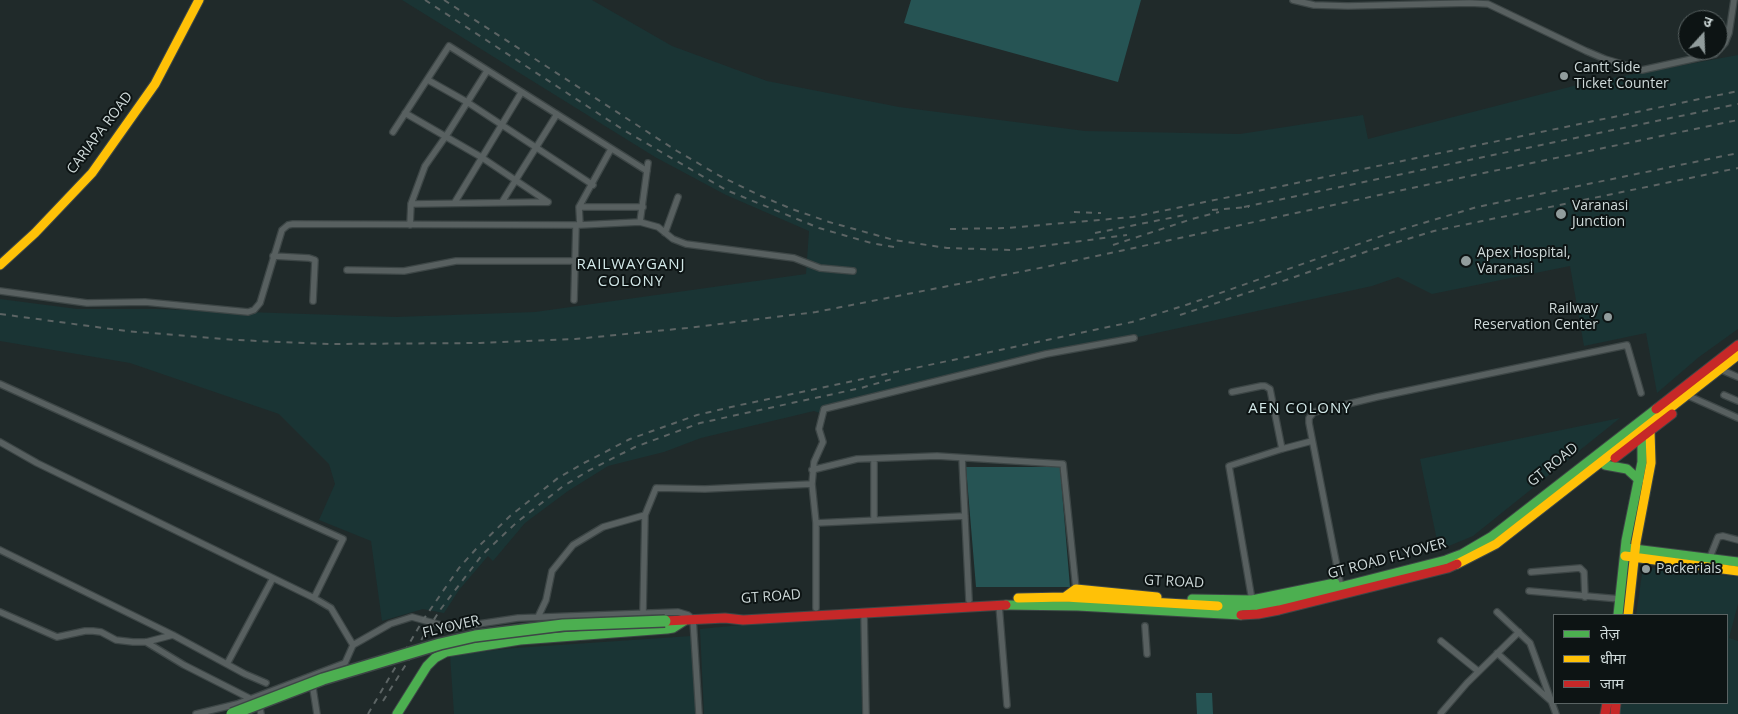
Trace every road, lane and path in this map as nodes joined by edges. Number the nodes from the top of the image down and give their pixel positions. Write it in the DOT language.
graph roads {
  1 [pos="199,0"];
  2 [pos="1294,0"];
  3 [pos="1734,0"];
  4 [pos="1487,2"];
  5 [pos="488,71"];
  6 [pos="428,80"];
  7 [pos="521,92"];
  8 [pos="467,102"];
  9 [pos="405,113"];
  10 [pos="557,114"];
  11 [pos="502,124"];
  12 [pos="393,132"];
  13 [pos="446,136"];
  14 [pos="535,147"];
  15 [pos="612,149"];
  16 [pos="481,157"];
  17 [pos="648,163"];
  18 [pos="647,171"];
  19 [pos="516,178"];
  20 [pos="592,185"];
  21 [pos="678,197"];
  22 [pos="455,202"];
  23 [pos="502,202"];
  24 [pos="411,204"];
  25 [pos="580,207"];
  26 [pos="642,207"];
  27 [pos="640,222"];
  28 [pos="410,225"];
  29 [pos="578,225"];
  30 [pos="665,233"];
  31 [pos="273,256"];
  32 [pos="575,261"];
  33 [pos="0,265"];
  34 [pos="347,270"];
  35 [pos="854,271"];
  36 [pos="0,291"];
  37 [pos="574,300"];
  38 [pos="313,301"];
  39 [pos="1134,338"];
  40 [pos="1738,340"];
  41 [pos="1738,345"];
  42 [pos="1738,355"];
  43 [pos="1738,360"];
  44 [pos="1724,371"];
  45 [pos="1738,377"];
  46 [pos="0,384"];
  47 [pos="1232,392"];
  48 [pos="1641,393"];
  49 [pos="1724,395"];
  50 [pos="1691,397"];
  51 [pos="1738,401"];
  52 [pos="1738,418"];
  53 [pos="1646,435"];
  54 [pos="1312,441"];
  55 [pos="0,442"];
  56 [pos="1282,449"];
  57 [pos="962,458"];
  58 [pos="874,459"];
  59 [pos="1605,465"];
  60 [pos="812,470"];
  61 [pos="1639,480"];
  62 [pos="812,484"];
  63 [pos="645,515"];
  64 [pos="965,516"];
  65 [pos="874,520"];
  66 [pos="816,523"];
  67 [pos="1738,540"];
  68 [pos="0,550"];
  69 [pos="1630,553"];
  70 [pos="1708,562"];
  71 [pos="1738,562"];
  72 [pos="1738,571"];
  73 [pos="1531,572"];
  74 [pos="273,578"];
  75 [pos="1340,582"];
  76 [pos="1529,591"];
  77 [pos="1585,597"];
  78 [pos="314,598"];
  79 [pos="1078,598"];
  80 [pos="970,600"];
  81 [pos="1252,600"];
  82 [pos="998,601"];
  83 [pos="1065,602"];
  84 [pos="816,608"];
  85 [pos="1623,609"];
  86 [pos="0,612"];
  87 [pos="864,612"];
  88 [pos="1497,612"];
  89 [pos="643,613"];
  90 [pos="538,617"];
  91 [pos="725,618"];
  92 [pos="690,619"];
  93 [pos="469,625"];
  94 [pos="1145,626"];
  95 [pos="1519,632"];
  96 [pos="174,635"];
  97 [pos="146,642"];
  98 [pos="1441,642"];
  99 [pos="353,645"];
  100 [pos="471,647"];
  101 [pos="1497,653"];
  102 [pos="1147,654"];
  103 [pos="227,664"];
  104 [pos="1478,671"];
  105 [pos="311,675"];
  106 [pos="266,683"];
  107 [pos="258,696"];
  108 [pos="251,698"];
  109 [pos="1552,702"];
  110 [pos="1007,705"];
  111 [pos="235,709"];
  112 [pos="196,714"];
  113 [pos="240,714"];
  114 [pos="261,714"];
  115 [pos="318,714"];
  116 [pos="397,714"];
  117 [pos="699,714"];
  118 [pos="866,714"];
  119 [pos="1443,714"];
  120 [pos="1556,714"];
  1 -- 33 [label="main road, CARIAPA ROAD"];
  2 -- 4 [label="street"];
  3 -- 4 [label="street"];
  5 -- 6 [label="street"];
  5 -- 7 [label="street"];
  5 -- 8 [label="street"];
  6 -- 8 [label="street"];
  6 -- 9 [label="street"];
  7 -- 10 [label="street"];
  7 -- 11 [label="street"];
  8 -- 11 [label="street"];
  8 -- 13 [label="street"];
  9 -- 12 [label="street"];
  9 -- 13 [label="street"];
  10 -- 14 [label="street"];
  10 -- 15 [label="street"];
  11 -- 14 [label="street"];
  11 -- 16 [label="street"];
  13 -- 16 [label="street"];
  13 -- 24 [label="street"];
  14 -- 19 [label="street"];
  14 -- 20 [label="street"];
  15 -- 18 [label="street"];
  15 -- 20 [label="street"];
  16 -- 19 [label="street"];
  16 -- 22 [label="street"];
  17 -- 18 [label="street"];
  18 -- 26 [label="street"];
  19 -- 23 [label="street"];
  19 -- 23 [label="street"];
  20 -- 25 [label="street"];
  21 -- 30 [label="street"];
  22 -- 23 [label="street"];
  22 -- 24 [label="street"];
  24 -- 28 [label="street"];
  25 -- 26 [label="street"];
  25 -- 29 [label="street"];
  26 -- 27 [label="street"];
  27 -- 29 [label="street"];
  27 -- 30 [label="street"];
  28 -- 29 [label="street"];
  28 -- 31 [label="street"];
  29 -- 32 [label="street"];
  30 -- 35 [label="street"];
  31 -- 36 [label="street"];
  31 -- 38 [label="street"];
  32 -- 34 [label="street"];
  32 -- 37 [label="street"];
  39 -- 60 [label="street"];
  40 -- 75 [label="main road, GT ROAD"];
  41 -- 79 [label="main road, GT ROAD FLYOVER"];
  42 -- 79 [label="main road, GT ROAD FLYOVER"];
  43 -- 44 [label="main road, GT ROAD"];
  44 -- 45 [label="street"];
  44 -- 50 [label="main road, GT ROAD"];
  46 -- 78 [label="street"];
  47 -- 56 [label="street"];
  48 -- 54 [label="street"];
  49 -- 51 [label="street"];
  50 -- 52 [label="street"];
  50 -- 53 [label="main road, GT ROAD"];
  53 -- 59 [label="main road, GT ROAD"];
  53 -- 61 [label="main road"];
  53 -- 69 [label="main road"];
  54 -- 56 [label="street"];
  54 -- 75 [label="street"];
  55 -- 74 [label="street"];
  56 -- 81 [label="street"];
  57 -- 58 [label="street"];
  57 -- 64 [label="street"];
  57 -- 79 [label="street"];
  58 -- 60 [label="street"];
  58 -- 65 [label="street"];
  59 -- 61 [label="main road"];
  59 -- 83 [label="main road, GT ROAD"];
  60 -- 62 [label="street"];
  61 -- 69 [label="main road"];
  62 -- 63 [label="street"];
  62 -- 66 [label="street"];
  63 -- 89 [label="street"];
  63 -- 90 [label="street"];
  64 -- 65 [label="street"];
  64 -- 80 [label="street"];
  65 -- 66 [label="street"];
  66 -- 84 [label="street"];
  67 -- 70 [label="street"];
  68 -- 96 [label="street"];
  69 -- 70 [label="main road"];
  69 -- 85 [label="main road"];
  70 -- 71 [label="main road"];
  70 -- 72 [label="main road"];
  73 -- 77 [label="street"];
  74 -- 78 [label="street"];
  74 -- 103 [label="street"];
  75 -- 81 [label="main road, GT ROAD"];
  76 -- 77 [label="street"];
  77 -- 85 [label="street"];
  78 -- 99 [label="street"];
  79 -- 81 [label="main road, GT ROAD"];
  79 -- 83 [label="main road, GT ROAD FLYOVER"];
  79 -- 83 [label="main road"];
  80 -- 82 [label="main road, GT ROAD"];
  80 -- 84 [label="main road, GT ROAD"];
  82 -- 83 [label="main road, GT ROAD"];
  82 -- 87 [label="main road, GT ROAD"];
  82 -- 110 [label="street"];
  84 -- 91 [label="main road, GT ROAD"];
  86 -- 97 [label="street"];
  87 -- 91 [label="main road, GT ROAD"];
  87 -- 118 [label="street"];
  88 -- 95 [label="street"];
  89 -- 90 [label="street"];
  89 -- 92 [label="street"];
  90 -- 93 [label="street"];
  91 -- 92 [label="main road, FLYOVER"];
  92 -- 100 [label="main road"];
  92 -- 111 [label="main road, FLYOVER, bridge"];
  92 -- 117 [label="street"];
  93 -- 99 [label="street"];
  93 -- 100 [label="street"];
  94 -- 102 [label="street"];
  95 -- 101 [label="street"];
  95 -- 109 [label="street"];
  96 -- 97 [label="street"];
  96 -- 103 [label="street"];
  97 -- 108 [label="street"];
  98 -- 104 [label="street"];
  99 -- 105 [label="street"];
  100 -- 116 [label="main road"];
  101 -- 104 [label="street"];
  101 -- 109 [label="street"];
  103 -- 106 [label="street"];
  104 -- 119 [label="street"];
  105 -- 107 [label="street"];
  105 -- 115 [label="street"];
  107 -- 108 [label="street"];
  107 -- 114 [label="street"];
  108 -- 111 [label="street"];
  109 -- 120 [label="street"];
  111 -- 112 [label="street"];
  111 -- 113 [label="street"];
}
